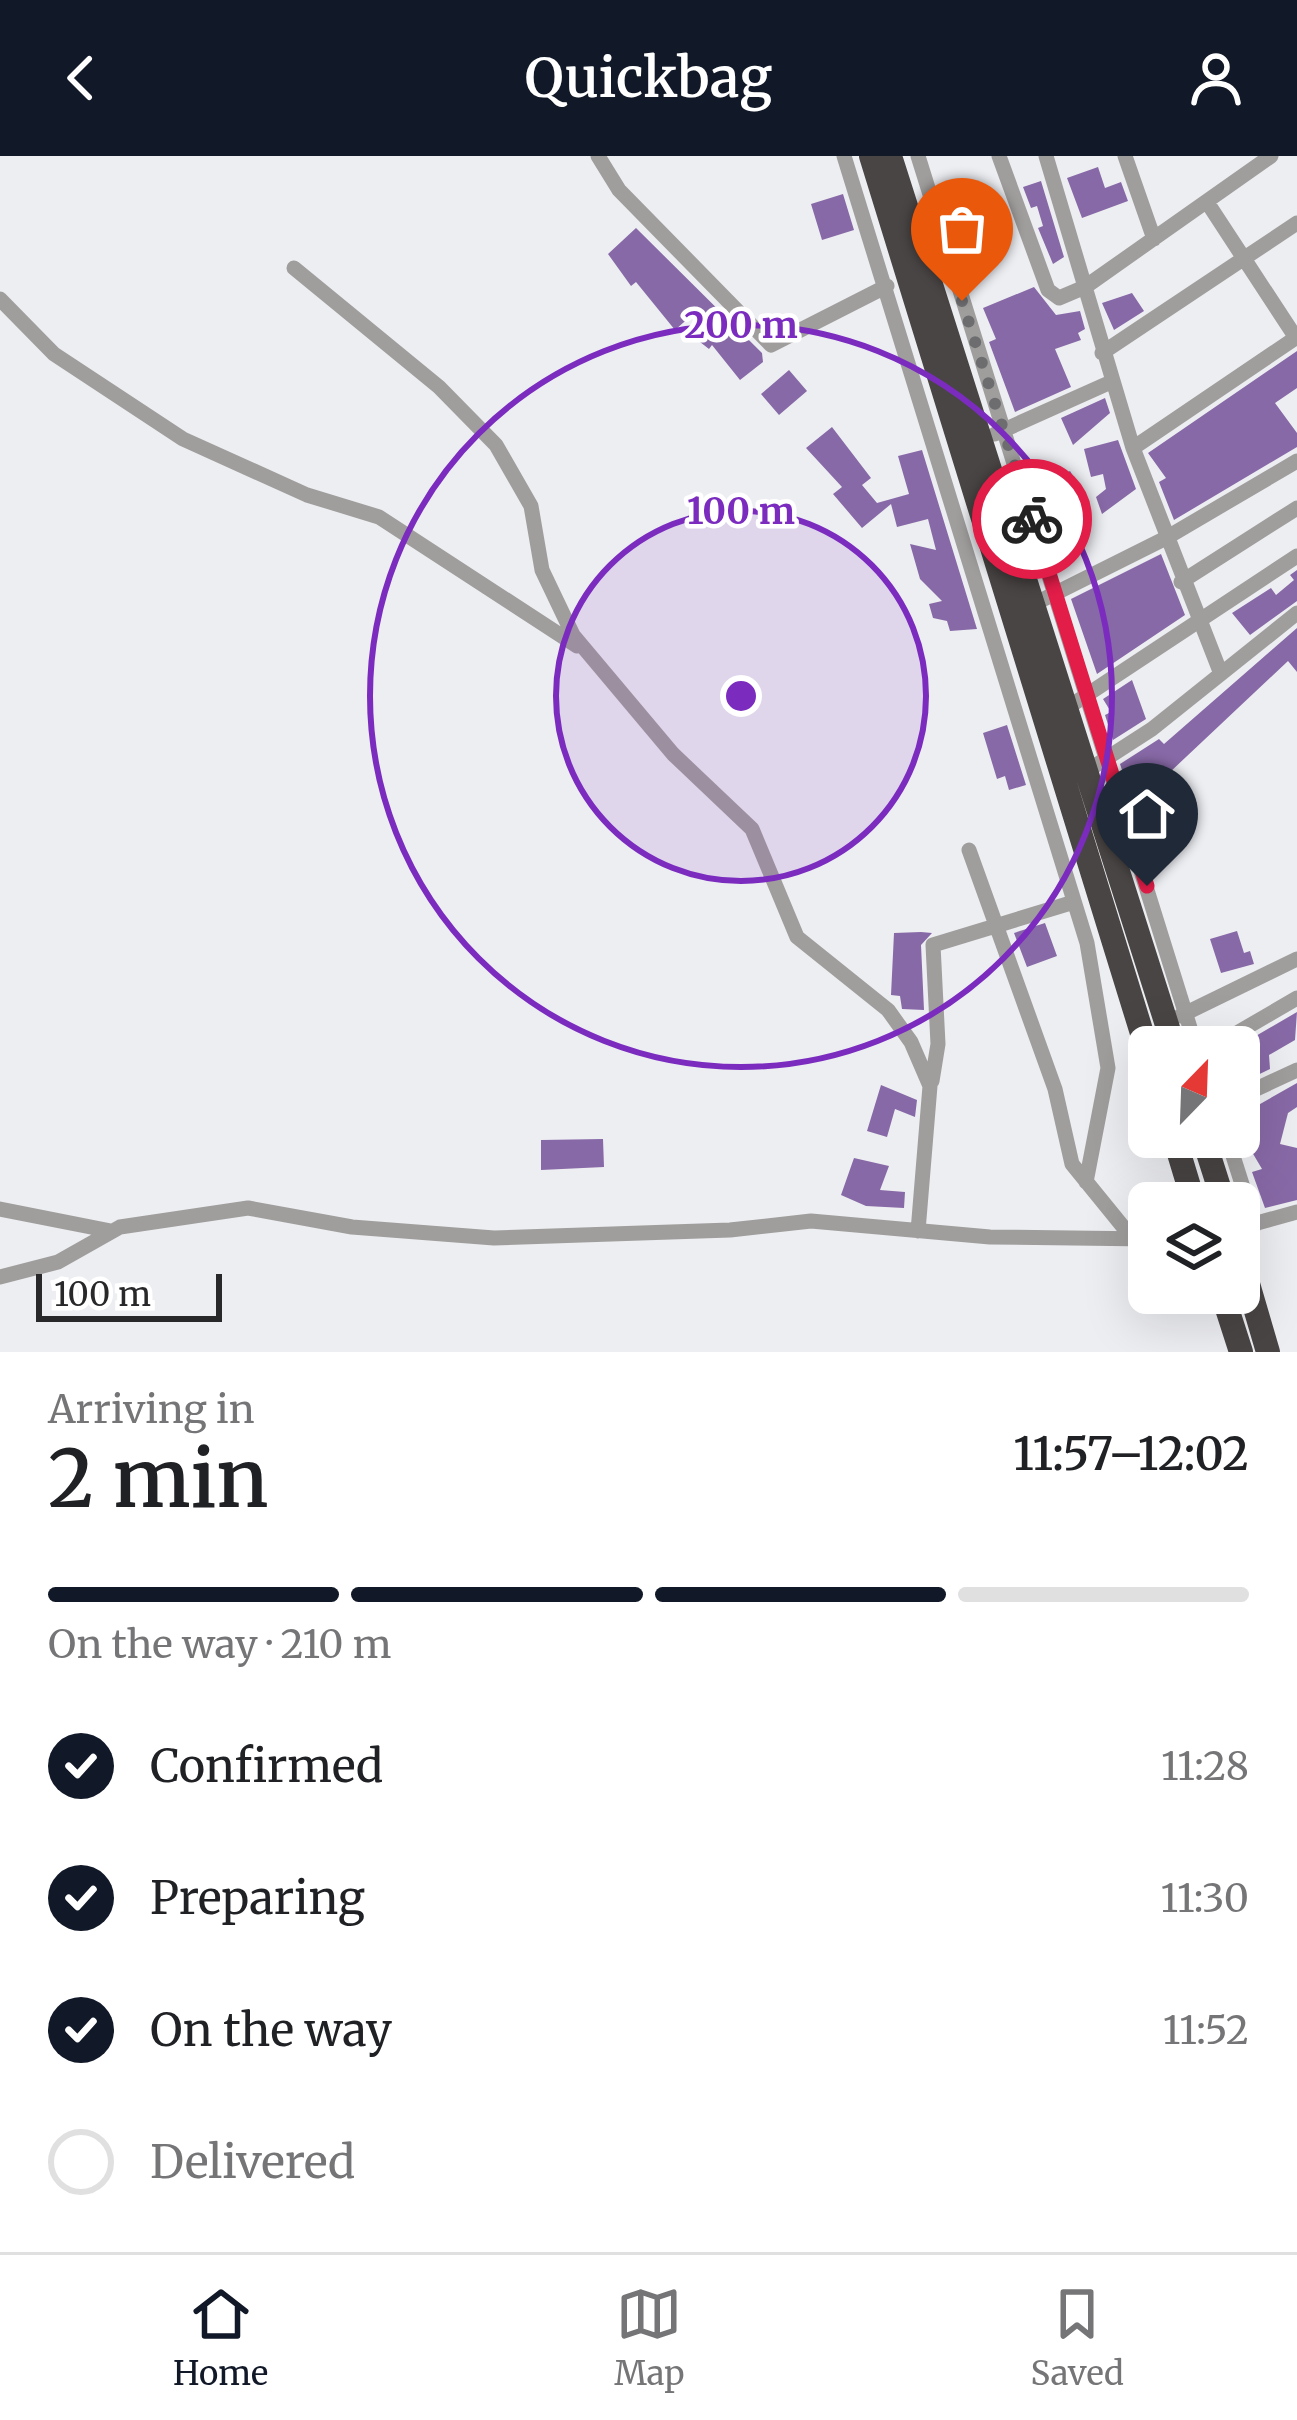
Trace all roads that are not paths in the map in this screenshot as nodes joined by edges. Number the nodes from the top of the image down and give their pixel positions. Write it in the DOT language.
graph roads {
  1 [pos="598,156"];
  2 [pos="844,156"];
  3 [pos="871,156"];
  4 [pos="890,156"];
  5 [pos="918,156"];
  6 [pos="999,156"];
  7 [pos="1046,156"];
  8 [pos="1124,156"];
  9 [pos="1271,156"];
  10 [pos="1207,202"];
  11 [pos="1297,223"];
  12 [pos="1154,239"];
  13 [pos="1243,260"];
  14 [pos="294,268"];
  15 [pos="887,286"];
  16 [pos="1084,287"];
  17 [pos="0,299"];
  18 [pos="1296,338"];
  19 [pos="1102,353"];
  20 [pos="1112,382"];
  21 [pos="992,435"];
  22 [pos="1133,448"];
  23 [pos="1297,461"];
  24 [pos="1297,508"];
  25 [pos="1166,538"];
  26 [pos="1297,556"];
  27 [pos="1181,582"];
  28 [pos="1057,592"];
  29 [pos="1034,604"];
  30 [pos="1297,614"];
  31 [pos="1199,624"];
  32 [pos="585,651"];
  33 [pos="1221,674"];
  34 [pos="1077,701"];
  35 [pos="1097,765"];
  36 [pos="969,850"];
  37 [pos="1074,902"];
  38 [pos="994,928"];
  39 [pos="1297,959"];
  40 [pos="1297,998"];
  41 [pos="1175,1018"];
  42 [pos="1139,1026"];
  43 [pos="1175,1026"];
  44 [pos="1181,1026"];
  45 [pos="1249,1026"];
  46 [pos="1297,1070"];
  47 [pos="930,1086"];
  48 [pos="1260,1087"];
  49 [pos="1086,1182"];
  50 [pos="0,1209"];
  51 [pos="1297,1212"];
  52 [pos="1260,1223"];
  53 [pos="1128,1226"];
  54 [pos="111,1231"];
  55 [pos="918,1231"];
  56 [pos="1128,1239"];
  57 [pos="0,1277"];
  58 [pos="1229,1314"];
  59 [pos="1257,1314"];
  60 [pos="1241,1352"];
  61 [pos="1268,1352"];
  1 -- 15 [label="street"];
  2 -- 15 [label="street"];
  3 -- 42 [label="highway"];
  4 -- 21 [label="highway"];
  5 -- 21 [label="street"];
  6 -- 16 [label="street"];
  7 -- 16 [label="street"];
  8 -- 12 [label="street"];
  9 -- 10 [label="street"];
  10 -- 12 [label="street"];
  10 -- 13 [label="street"];
  11 -- 13 [label="street"];
  12 -- 16 [label="street"];
  13 -- 18 [label="street"];
  13 -- 19 [label="street"];
  14 -- 32 [label="street"];
  15 -- 37 [label="street"];
  16 -- 19 [label="street"];
  17 -- 32 [label="street"];
  18 -- 22 [label="street"];
  19 -- 20 [label="street"];
  20 -- 21 [label="street"];
  20 -- 22 [label="street"];
  21 -- 28 [label="street"];
  21 -- 29 [label="highway"];
  22 -- 25 [label="street"];
  23 -- 25 [label="street"];
  24 -- 27 [label="street"];
  25 -- 27 [label="street"];
  25 -- 28 [label="street"];
  26 -- 31 [label="street"];
  27 -- 31 [label="street"];
  28 -- 29 [label="street"];
  28 -- 34 [label="street"];
  29 -- 34 [label="highway"];
  30 -- 33 [label="street"];
  31 -- 33 [label="street"];
  31 -- 34 [label="street"];
  32 -- 47 [label="street"];
  33 -- 35 [label="street"];
  34 -- 35 [label="highway"];
  35 -- 41 [label="highway"];
  36 -- 38 [label="street"];
  37 -- 38 [label="street"];
  37 -- 49 [label="street"];
  38 -- 47 [label="street"];
  38 -- 49 [label="street"];
  39 -- 41 [label="street"];
  40 -- 45 [label="street"];
  41 -- 43 [label="highway"];
  41 -- 44 [label="street"];
  46 -- 48 [label="street"];
  47 -- 55 [label="street"];
  49 -- 53 [label="street"];
  50 -- 54 [label="street"];
  51 -- 52 [label="street"];
  54 -- 55 [label="street"];
  54 -- 57 [label="street"];
  55 -- 56 [label="street"];
  58 -- 60 [label="highway"];
  59 -- 61 [label="highway"];
}
